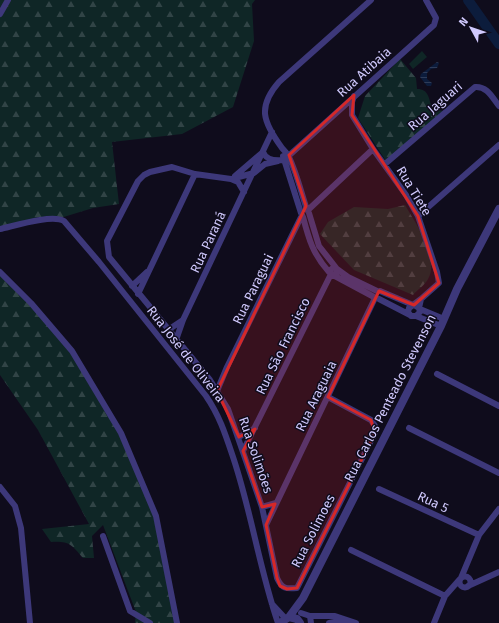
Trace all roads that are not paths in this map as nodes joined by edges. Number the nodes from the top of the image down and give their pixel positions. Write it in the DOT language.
graph roads {
  1 [pos="8,0"];
  2 [pos="371,0"];
  3 [pos="426,0"];
  4 [pos="0,14"];
  5 [pos="354,95"];
  6 [pos="499,106"];
  7 [pos="272,132"];
  8 [pos="499,145"];
  9 [pos="282,149"];
  10 [pos="373,149"];
  11 [pos="263,152"];
  12 [pos="289,155"];
  13 [pos="281,160"];
  14 [pos="385,164"];
  15 [pos="254,173"];
  16 [pos="194,174"];
  17 [pos="231,179"];
  18 [pos="244,192"];
  19 [pos="499,209"];
  20 [pos="305,213"];
  21 [pos="418,216"];
  22 [pos="0,229"];
  23 [pos="151,268"];
  24 [pos="336,268"];
  25 [pos="0,272"];
  26 [pos="331,274"];
  27 [pos="132,286"];
  28 [pos="378,291"];
  29 [pos="138,294"];
  30 [pos="376,298"];
  31 [pos="416,307"];
  32 [pos="413,315"];
  33 [pos="183,320"];
  34 [pos="442,322"];
  35 [pos="168,330"];
  36 [pos="176,340"];
  37 [pos="224,373"];
  38 [pos="437,374"];
  39 [pos="210,380"];
  40 [pos="218,391"];
  41 [pos="328,397"];
  42 [pos="499,406"];
  43 [pos="254,428"];
  44 [pos="409,428"];
  45 [pos="239,437"];
  46 [pos="244,452"];
  47 [pos="499,473"];
  48 [pos="0,487"];
  49 [pos="379,489"];
  50 [pos="276,502"];
  51 [pos="262,507"];
  52 [pos="499,509"];
  53 [pos="266,525"];
  54 [pos="478,535"];
  55 [pos="103,536"];
  56 [pos="350,550"];
  57 [pos="499,572"];
  58 [pos="465,581"];
  59 [pos="297,588"];
  60 [pos="445,596"];
  61 [pos="303,598"];
  62 [pos="272,604"];
  63 [pos="301,613"];
  64 [pos="349,619"];
  65 [pos="283,620"];
  66 [pos="310,620"];
  67 [pos="30,623"];
  68 [pos="150,623"];
  69 [pos="178,623"];
  70 [pos="299,623"];
  71 [pos="329,623"];
  72 [pos="356,623"];
  73 [pos="434,623"];
  1 -- 4 [label="street"];
  2 -- 7 [label="street"];
  3 -- 5 [label="street, Rua Atibaia"];
  5 -- 10 [label="street, Rua Tiete"];
  5 -- 12 [label="street, Rua Atibaia"];
  6 -- 14 [label="street, Rua Jaguari"];
  7 -- 9 [label="street"];
  7 -- 11 [label="street, Rua Paraná"];
  8 -- 21 [label="street"];
  9 -- 12 [label="street"];
  9 -- 13 [label="street"];
  10 -- 14 [label="street, Rua Tiete"];
  10 -- 20 [label="street"];
  11 -- 13 [label="street"];
  11 -- 15 [label="street, Rua Paraná"];
  11 -- 17 [label="street"];
  12 -- 13 [label="street, Rua Atibaia"];
  12 -- 20 [label="street"];
  13 -- 15 [label="street"];
  13 -- 20 [label="street"];
  14 -- 21 [label="street, Rua Tiete"];
  15 -- 17 [label="street"];
  15 -- 18 [label="street, Rua Paraná"];
  16 -- 17 [label="street"];
  16 -- 23 [label="street"];
  16 -- 27 [label="street, Rua Solimões"];
  17 -- 18 [label="street"];
  18 -- 33 [label="street, Rua Paraná"];
  19 -- 34 [label="street, Rua Carlos Penteado Stevenson"];
  20 -- 24 [label="street"];
  20 -- 26 [label="street"];
  20 -- 37 [label="street, Rua Paraguai"];
  21 -- 31 [label="street, Rua Tiete"];
  22 -- 62 [label="street, Rua José de Oliveira"];
  23 -- 27 [label="street"];
  23 -- 29 [label="street"];
  24 -- 26 [label="street, Rua São Francisco"];
  24 -- 28 [label="street"];
  25 -- 69 [label="street"];
  26 -- 30 [label="street"];
  26 -- 43 [label="street, Rua São Francisco"];
  27 -- 29 [label="street, Rua Solimões"];
  28 -- 30 [label="street, Rua Araguaia"];
  28 -- 31 [label="street"];
  29 -- 35 [label="street, Rua Solimões"];
  30 -- 32 [label="street"];
  30 -- 41 [label="street, Rua Araguaia"];
  31 -- 32 [label="street"];
  31 -- 32 [label="street"];
  31 -- 34 [label="street"];
  32 -- 34 [label="street"];
  33 -- 35 [label="street"];
  33 -- 36 [label="street, Rua Paraná"];
  34 -- 61 [label="street, Rua Carlos Penteado Stevenson"];
  35 -- 36 [label="street, Rua Solimões"];
  36 -- 39 [label="street, Rua Solimões"];
  37 -- 39 [label="street"];
  37 -- 40 [label="street, Rua Paraguai"];
  38 -- 42 [label="street"];
  39 -- 40 [label="street, Rua Solimões"];
  40 -- 45 [label="street, Rua Solimões"];
  41 -- 50 [label="street, Rua Araguaia"];
  41 -- 59 [label="street, Rua Solimoes"];
  43 -- 45 [label="street"];
  43 -- 46 [label="street, Rua São Francisco"];
  44 -- 47 [label="street"];
  45 -- 46 [label="street, Rua Solimões"];
  46 -- 51 [label="street, Rua Solimões"];
  48 -- 67 [label="street"];
  49 -- 54 [label="street, Rua 5"];
  50 -- 51 [label="street"];
  50 -- 53 [label="street, Rua Araguaia"];
  51 -- 53 [label="street, Rua Solimões"];
  52 -- 54 [label="street"];
  53 -- 59 [label="street, Rua Solimões"];
  54 -- 58 [label="street"];
  55 -- 68 [label="street"];
  56 -- 60 [label="street"];
  57 -- 58 [label="street"];
  58 -- 60 [label="street"];
  60 -- 73 [label="street"];
  61 -- 63 [label="street, Rua Carlos Penteado Stevenson"];
  61 -- 65 [label="street, Rua Carlos Penteado Stevenson"];
  62 -- 65 [label="street, Rua José de Oliveira"];
  62 -- 65 [label="street, Rua José de Oliveira"];
  63 -- 66 [label="street"];
  63 -- 70 [label="street, Rua Carlos Penteado Stevenson"];
  64 -- 66 [label="street"];
  64 -- 71 [label="street"];
  64 -- 72 [label="street"];
  65 -- 70 [label="street"];
}
